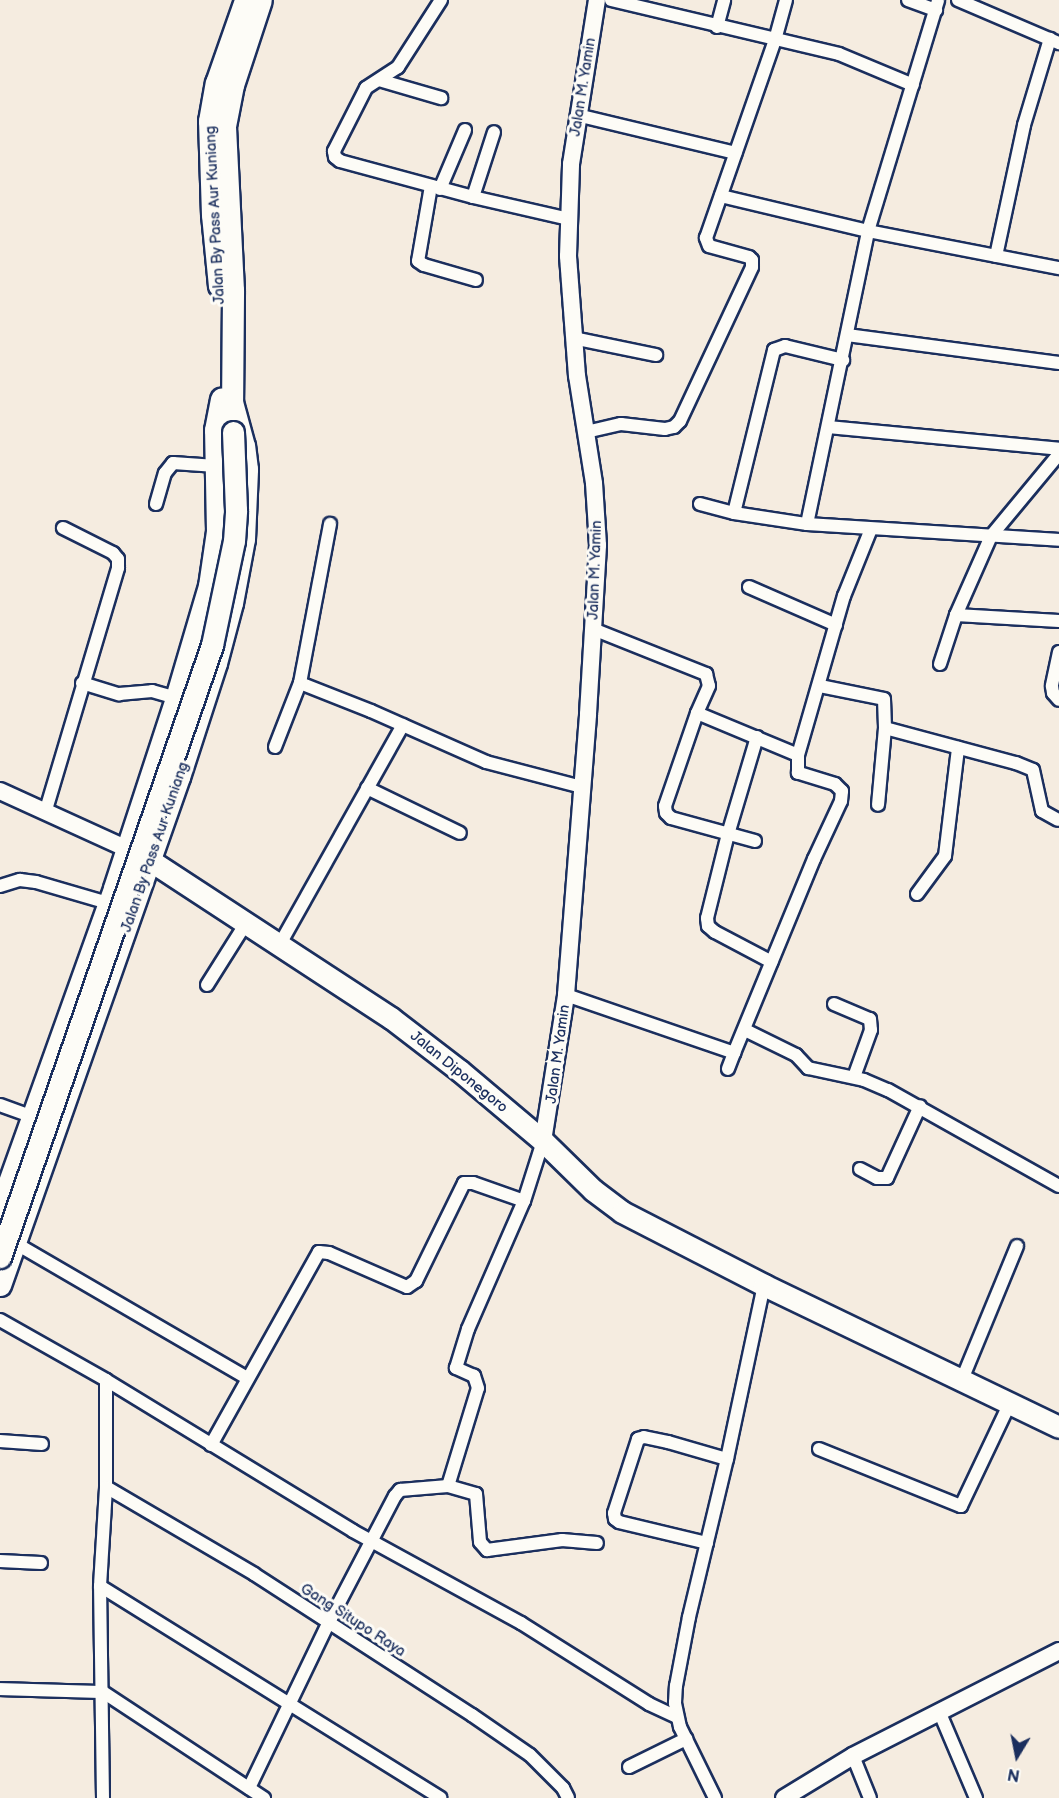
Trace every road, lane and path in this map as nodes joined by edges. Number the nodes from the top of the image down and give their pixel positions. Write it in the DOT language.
graph roads {
  1 [pos="245,0"];
  2 [pos="261,0"];
  3 [pos="441,0"];
  4 [pos="597,0"];
  5 [pos="611,0"];
  6 [pos="724,0"];
  7 [pos="786,0"];
  8 [pos="908,0"];
  9 [pos="958,0"];
  10 [pos="937,5"];
  11 [pos="717,27"];
  12 [pos="775,40"];
  13 [pos="1055,41"];
  14 [pos="379,80"];
  15 [pos="913,85"];
  16 [pos="441,98"];
  17 [pos="577,115"];
  18 [pos="465,129"];
  19 [pos="494,132"];
  20 [pos="735,153"];
  21 [pos="436,188"];
  22 [pos="721,196"];
  23 [pos="473,197"];
  24 [pos="568,219"];
  25 [pos="868,231"];
  26 [pos="996,256"];
  27 [pos="1059,268"];
  28 [pos="476,280"];
  29 [pos="226,291"];
  30 [pos="847,334"];
  31 [pos="573,338"];
  32 [pos="656,355"];
  33 [pos="843,360"];
  34 [pos="1059,363"];
  35 [pos="226,398"];
  36 [pos="828,428"];
  37 [pos="586,432"];
  38 [pos="1059,449"];
  39 [pos="1059,453"];
  40 [pos="216,466"];
  41 [pos="156,504"];
  42 [pos="700,504"];
  43 [pos="734,513"];
  44 [pos="330,524"];
  45 [pos="807,524"];
  46 [pos="63,528"];
  47 [pos="871,529"];
  48 [pos="991,536"];
  49 [pos="1059,540"];
  50 [pos="749,587"];
  51 [pos="956,615"];
  52 [pos="1059,621"];
  53 [pos="836,625"];
  54 [pos="593,629"];
  55 [pos="1059,652"];
  56 [pos="940,664"];
  57 [pos="82,683"];
  58 [pos="300,683"];
  59 [pos="820,686"];
  60 [pos="176,698"];
  61 [pos="1059,700"];
  62 [pos="697,713"];
  63 [pos="403,725"];
  64 [pos="885,728"];
  65 [pos="758,737"];
  66 [pos="275,747"];
  67 [pos="958,748"];
  68 [pos="798,755"];
  69 [pos="582,787"];
  70 [pos="367,788"];
  71 [pos="0,791"];
  72 [pos="878,805"];
  73 [pos="45,813"];
  74 [pos="1058,820"];
  75 [pos="460,833"];
  76 [pos="728,834"];
  77 [pos="755,841"];
  78 [pos="127,849"];
  79 [pos="151,861"];
  80 [pos="0,886"];
  81 [pos="917,894"];
  82 [pos="108,903"];
  83 [pos="246,924"];
  84 [pos="280,944"];
  85 [pos="772,962"];
  86 [pos="207,985"];
  87 [pos="567,995"];
  88 [pos="74,1000"];
  89 [pos="834,1004"];
  90 [pos="97,1008"];
  91 [pos="744,1030"];
  92 [pos="734,1053"];
  93 [pos="728,1069"];
  94 [pos="854,1077"];
  95 [pos="0,1105"];
  96 [pos="920,1106"];
  97 [pos="33,1117"];
  98 [pos="543,1141"];
  99 [pos="860,1169"];
  100 [pos="1059,1186"];
  101 [pos="524,1201"];
  102 [pos="0,1207"];
  103 [pos="5,1245"];
  104 [pos="1017,1246"];
  105 [pos="0,1285"];
  106 [pos="764,1285"];
  107 [pos="0,1320"];
  108 [pos="247,1378"];
  109 [pos="106,1380"];
  110 [pos="962,1382"];
  111 [pos="1009,1405"];
  112 [pos="1059,1427"];
  113 [pos="0,1441"];
  114 [pos="42,1444"];
  115 [pos="211,1445"];
  116 [pos="819,1449"];
  117 [pos="727,1459"];
  118 [pos="448,1486"];
  119 [pos="106,1487"];
  120 [pos="370,1541"];
  121 [pos="597,1543"];
  122 [pos="706,1544"];
  123 [pos="0,1561"];
  124 [pos="41,1563"];
  125 [pos="100,1586"];
  126 [pos="329,1622"];
  127 [pos="1059,1651"];
  128 [pos="0,1689"];
  129 [pos="103,1692"];
  130 [pos="290,1704"];
  131 [pos="939,1711"];
  132 [pos="677,1717"];
  133 [pos="686,1739"];
  134 [pos="853,1756"];
  135 [pos="629,1767"];
  136 [pos="249,1788"];
  137 [pos="103,1798"];
  138 [pos="264,1798"];
  139 [pos="440,1798"];
  140 [pos="568,1798"];
  141 [pos="715,1798"];
  142 [pos="784,1798"];
  143 [pos="870,1798"];
  144 [pos="976,1798"];
  1 -- 29 [label="highway, Jalan By Pass Aur Kuniang"];
  2 -- 29 [label="highway, Jalan By Pass Aur Kuniang"];
  3 -- 14 [label="street"];
  4 -- 17 [label="street, Jalan M. Yamin"];
  5 -- 11 [label="street"];
  6 -- 11 [label="street"];
  7 -- 12 [label="street"];
  8 -- 10 [label="street"];
  9 -- 13 [label="street"];
  10 -- 15 [label="street"];
  11 -- 12 [label="street"];
  12 -- 15 [label="street"];
  12 -- 20 [label="street"];
  13 -- 26 [label="street"];
  14 -- 16 [label="street"];
  14 -- 21 [label="street"];
  15 -- 25 [label="street"];
  17 -- 20 [label="street"];
  17 -- 24 [label="street, Jalan M. Yamin"];
  18 -- 21 [label="street"];
  19 -- 23 [label="street"];
  20 -- 22 [label="street"];
  21 -- 23 [label="street"];
  21 -- 28 [label="street"];
  22 -- 25 [label="street"];
  22 -- 37 [label="street"];
  23 -- 24 [label="street"];
  24 -- 31 [label="street, Jalan M. Yamin"];
  25 -- 26 [label="street"];
  25 -- 30 [label="street"];
  26 -- 27 [label="street"];
  29 -- 35 [label="highway, Jalan By Pass Aur Kuniang"];
  30 -- 33 [label="street"];
  30 -- 34 [label="street"];
  31 -- 32 [label="street"];
  31 -- 37 [label="street, Jalan M. Yamin"];
  33 -- 36 [label="street"];
  33 -- 43 [label="street"];
  35 -- 40 [label="highway, Jalan By Pass Aur Kuniang"];
  35 -- 79 [label="highway, Jalan By Pass Aur Kuniang"];
  35 -- 103 [label="highway, Jalan By Pass Aur Kuniang, bridge"];
  36 -- 38 [label="street"];
  36 -- 45 [label="street"];
  37 -- 54 [label="street, Jalan M. Yamin"];
  39 -- 48 [label="street"];
  40 -- 41 [label="street"];
  40 -- 60 [label="highway, Jalan By Pass Aur Kuniang"];
  42 -- 43 [label="street"];
  43 -- 45 [label="street"];
  44 -- 58 [label="street"];
  45 -- 47 [label="street"];
  46 -- 57 [label="street"];
  47 -- 48 [label="street"];
  47 -- 53 [label="street"];
  48 -- 49 [label="street"];
  48 -- 51 [label="street"];
  50 -- 53 [label="street"];
  51 -- 52 [label="street"];
  51 -- 56 [label="street"];
  53 -- 59 [label="street"];
  54 -- 62 [label="street"];
  54 -- 69 [label="street, Jalan M. Yamin"];
  55 -- 61 [label="street"];
  57 -- 60 [label="street"];
  57 -- 73 [label="street"];
  58 -- 63 [label="street"];
  58 -- 66 [label="street"];
  59 -- 64 [label="street"];
  59 -- 68 [label="street"];
  60 -- 78 [label="highway, Jalan By Pass Aur Kuniang"];
  62 -- 65 [label="street"];
  62 -- 76 [label="street"];
  63 -- 69 [label="street"];
  63 -- 70 [label="street"];
  64 -- 67 [label="street"];
  64 -- 72 [label="street"];
  65 -- 68 [label="street"];
  65 -- 76 [label="street"];
  67 -- 74 [label="street"];
  67 -- 81 [label="street"];
  68 -- 85 [label="street"];
  69 -- 87 [label="street, Jalan M. Yamin"];
  70 -- 75 [label="street"];
  70 -- 84 [label="street"];
  71 -- 73 [label="street"];
  73 -- 78 [label="street"];
  76 -- 77 [label="street"];
  76 -- 85 [label="street"];
  78 -- 82 [label="highway, Jalan By Pass Aur Kuniang"];
  79 -- 83 [label="highway, Jalan Diponegoro"];
  79 -- 90 [label="highway, Jalan By Pass Aur Kuniang"];
  80 -- 82 [label="street"];
  82 -- 88 [label="highway, Jalan By Pass Aur Kuniang"];
  83 -- 84 [label="highway, Jalan Diponegoro"];
  83 -- 86 [label="street"];
  84 -- 98 [label="highway, Jalan Diponegoro"];
  85 -- 91 [label="street"];
  87 -- 92 [label="street"];
  87 -- 98 [label="street, Jalan M. Yamin"];
  88 -- 90 [label="highway"];
  88 -- 97 [label="highway, Jalan By Pass Aur Kuniang"];
  89 -- 94 [label="street"];
  90 -- 103 [label="highway, Jalan By Pass Aur Kuniang"];
  91 -- 92 [label="street"];
  91 -- 94 [label="street"];
  92 -- 93 [label="street"];
  94 -- 96 [label="street"];
  95 -- 97 [label="street"];
  96 -- 99 [label="street"];
  96 -- 100 [label="street"];
  97 -- 102 [label="highway, Jalan By Pass Aur Kuniang"];
  98 -- 101 [label="street"];
  98 -- 106 [label="highway, Jalan Diponegoro"];
  101 -- 108 [label="street"];
  101 -- 118 [label="street"];
  103 -- 105 [label="highway, Jalan By Pass Aur Kuniang"];
  103 -- 108 [label="street"];
  104 -- 110 [label="street"];
  106 -- 110 [label="highway, Jalan Diponegoro"];
  106 -- 117 [label="street"];
  107 -- 109 [label="street"];
  108 -- 115 [label="street"];
  109 -- 115 [label="street"];
  109 -- 119 [label="street"];
  110 -- 111 [label="highway, Jalan Diponegoro"];
  111 -- 112 [label="highway, Jalan Diponegoro"];
  111 -- 116 [label="street"];
  113 -- 114 [label="street"];
  115 -- 120 [label="street"];
  117 -- 122 [label="street"];
  117 -- 122 [label="street"];
  118 -- 120 [label="street"];
  118 -- 121 [label="street"];
  119 -- 125 [label="street"];
  119 -- 126 [label="street, Gang Situpo Raya"];
  120 -- 126 [label="street"];
  120 -- 132 [label="street"];
  122 -- 132 [label="street"];
  123 -- 124 [label="street"];
  125 -- 129 [label="street"];
  125 -- 130 [label="street"];
  126 -- 130 [label="street"];
  126 -- 140 [label="street, Gang Situpo Raya"];
  127 -- 131 [label="street"];
  128 -- 129 [label="street"];
  129 -- 136 [label="street"];
  129 -- 137 [label="street"];
  130 -- 136 [label="street"];
  130 -- 139 [label="street"];
  131 -- 134 [label="street"];
  131 -- 144 [label="street"];
  132 -- 133 [label="street"];
  133 -- 135 [label="street"];
  133 -- 141 [label="street"];
  134 -- 142 [label="street"];
  134 -- 143 [label="street"];
  136 -- 138 [label="street"];
}
